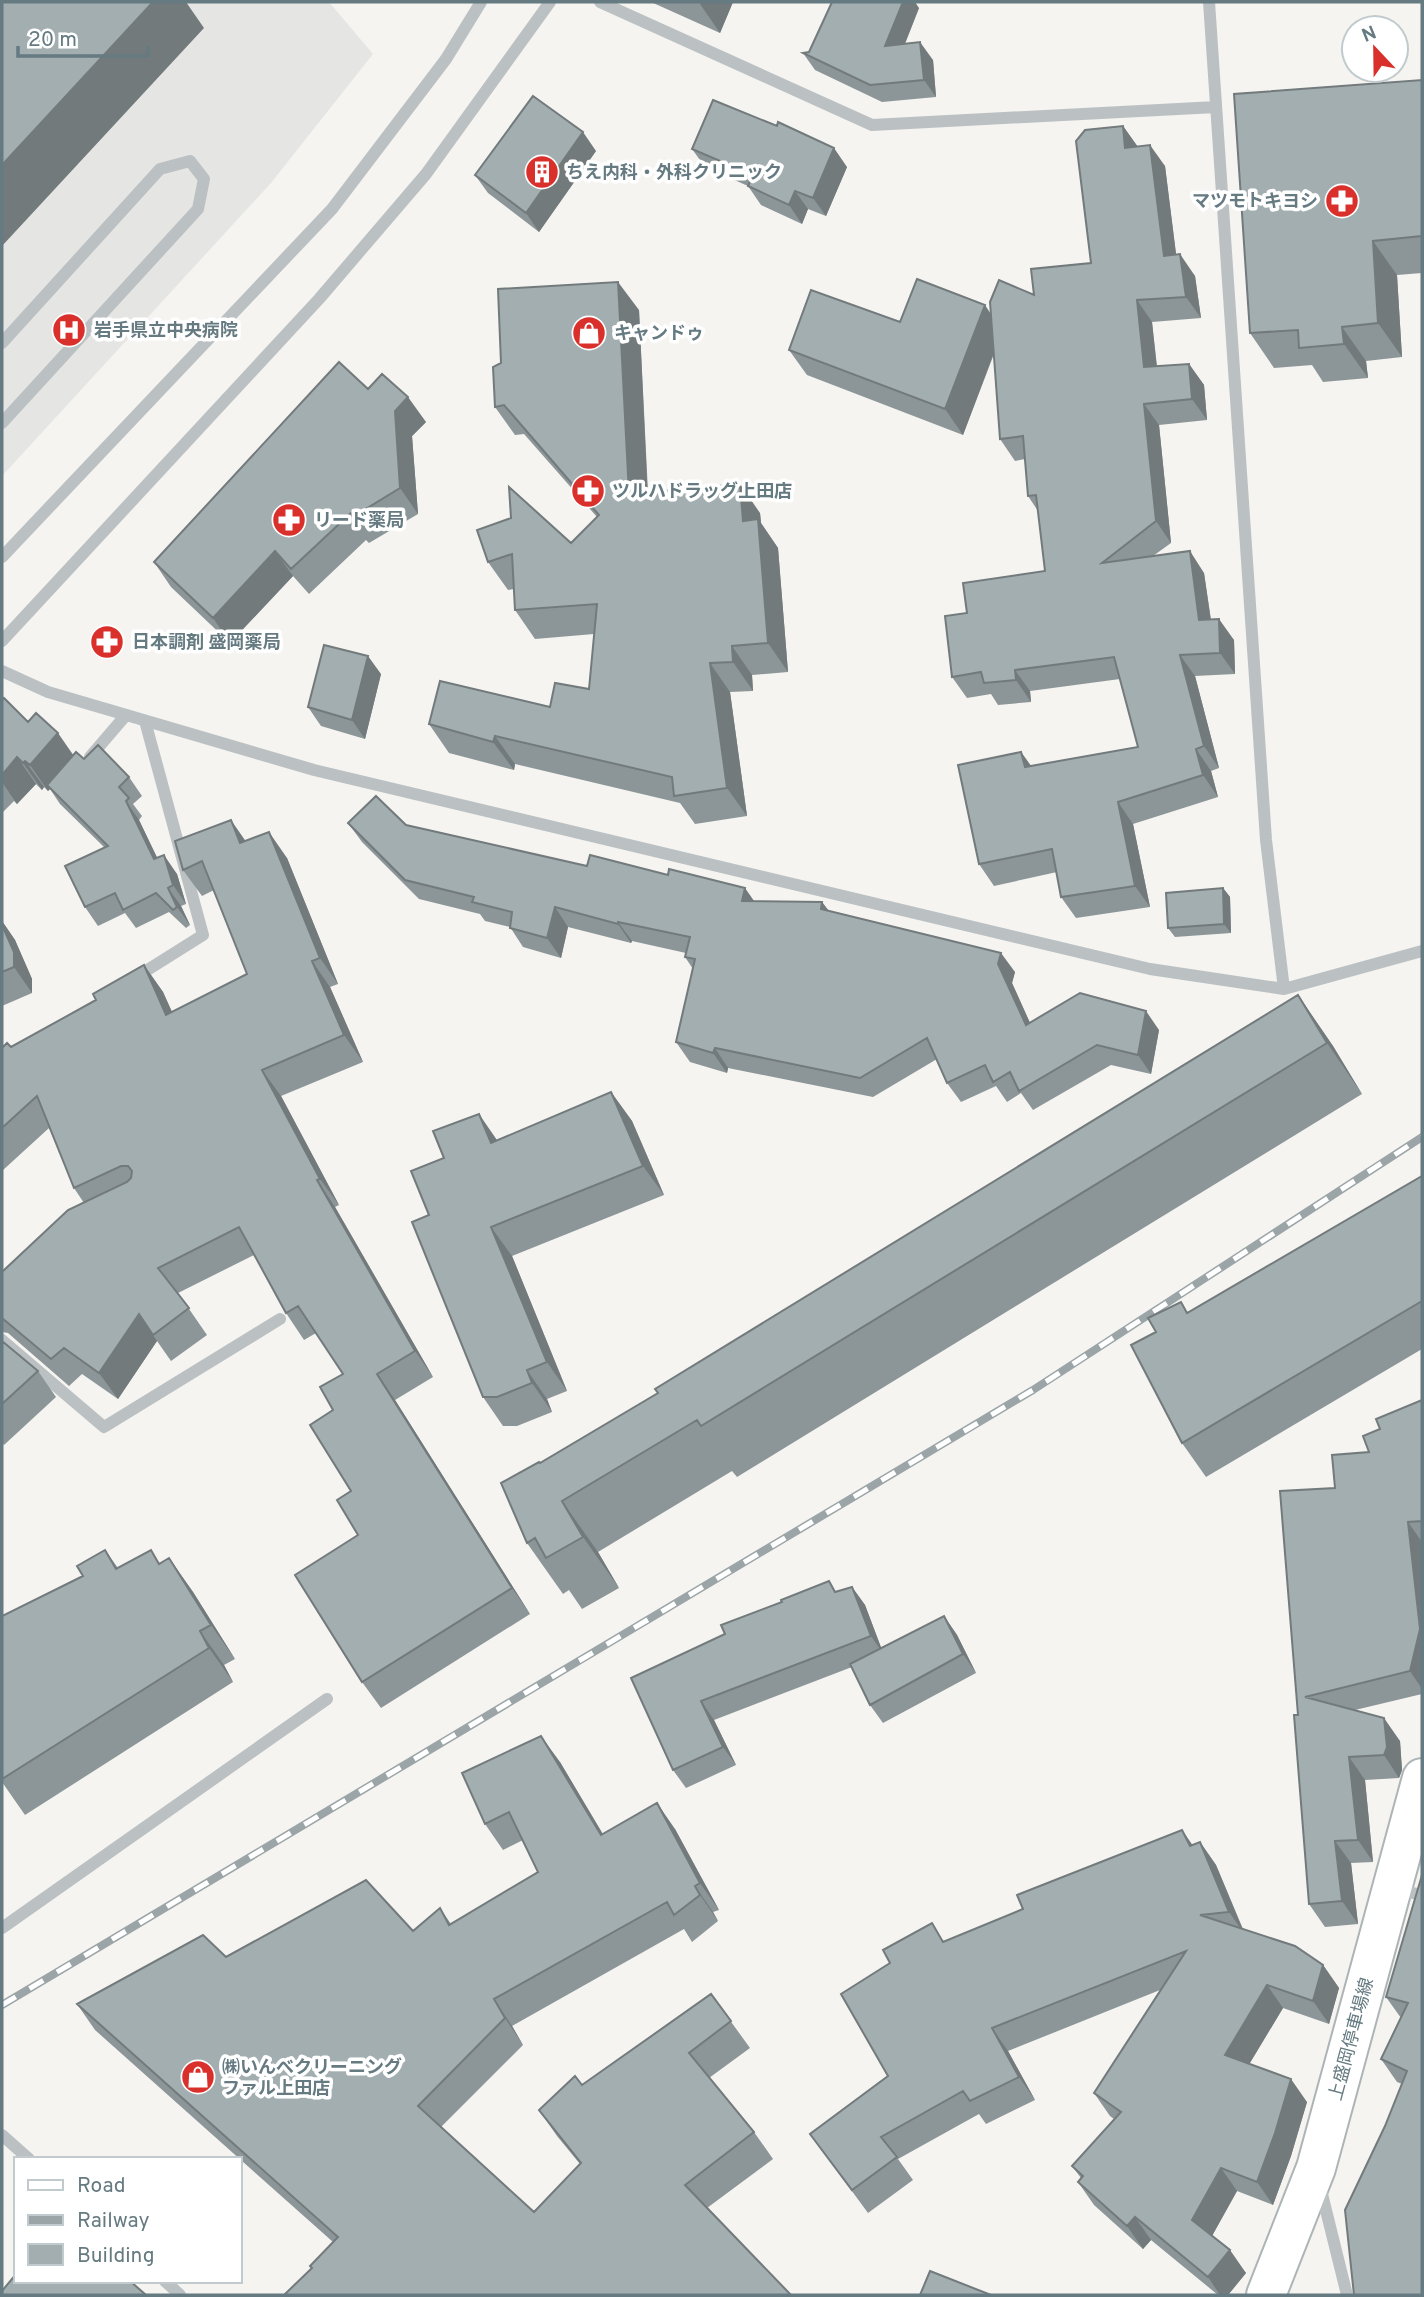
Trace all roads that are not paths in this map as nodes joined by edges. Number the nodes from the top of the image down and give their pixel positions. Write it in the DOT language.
graph roads {
  1 [pos="481,2"];
  2 [pos="550,2"];
  3 [pos="600,2"];
  4 [pos="1209,2"];
  5 [pos="1216,107"];
  6 [pos="2,343"];
  7 [pos="2,423"];
  8 [pos="2,557"];
  9 [pos="2,641"];
  10 [pos="2,671"];
  11 [pos="127,715"];
  12 [pos="145,721"];
  13 [pos="81,768"];
  14 [pos="1422,951"];
  15 [pos="120,987"];
  16 [pos="1284,989"];
  17 [pos="280,1319"];
  18 [pos="2,1340"];
  19 [pos="327,1699"];
  20 [pos="1422,1778"];
  21 [pos="1406,1891"];
  22 [pos="2,1928"];
  23 [pos="2,2135"];
  24 [pos="27,2157"];
  25 [pos="1316,2168"];
  26 [pos="167,2283"];
  27 [pos="180,2295"];
  28 [pos="1266,2295"];
  29 [pos="1347,2295"];
  1 -- 8 [label="street"];
  2 -- 9 [label="street"];
  3 -- 5 [label="street"];
  4 -- 5 [label="street"];
  5 -- 16 [label="street"];
  6 -- 7 [label="street"];
  10 -- 11 [label="street"];
  11 -- 12 [label="street"];
  11 -- 13 [label="street"];
  12 -- 15 [label="street"];
  12 -- 16 [label="street"];
  14 -- 16 [label="street"];
  17 -- 18 [label="street"];
  19 -- 22 [label="street"];
  20 -- 21 [label="main road, 上盛岡停車場線"];
  21 -- 25 [label="main road, 上盛岡停車場線"];
  23 -- 24 [label="street"];
  25 -- 28 [label="main road, 上盛岡停車場線"];
  25 -- 29 [label="street"];
  26 -- 27 [label="street"];
}
